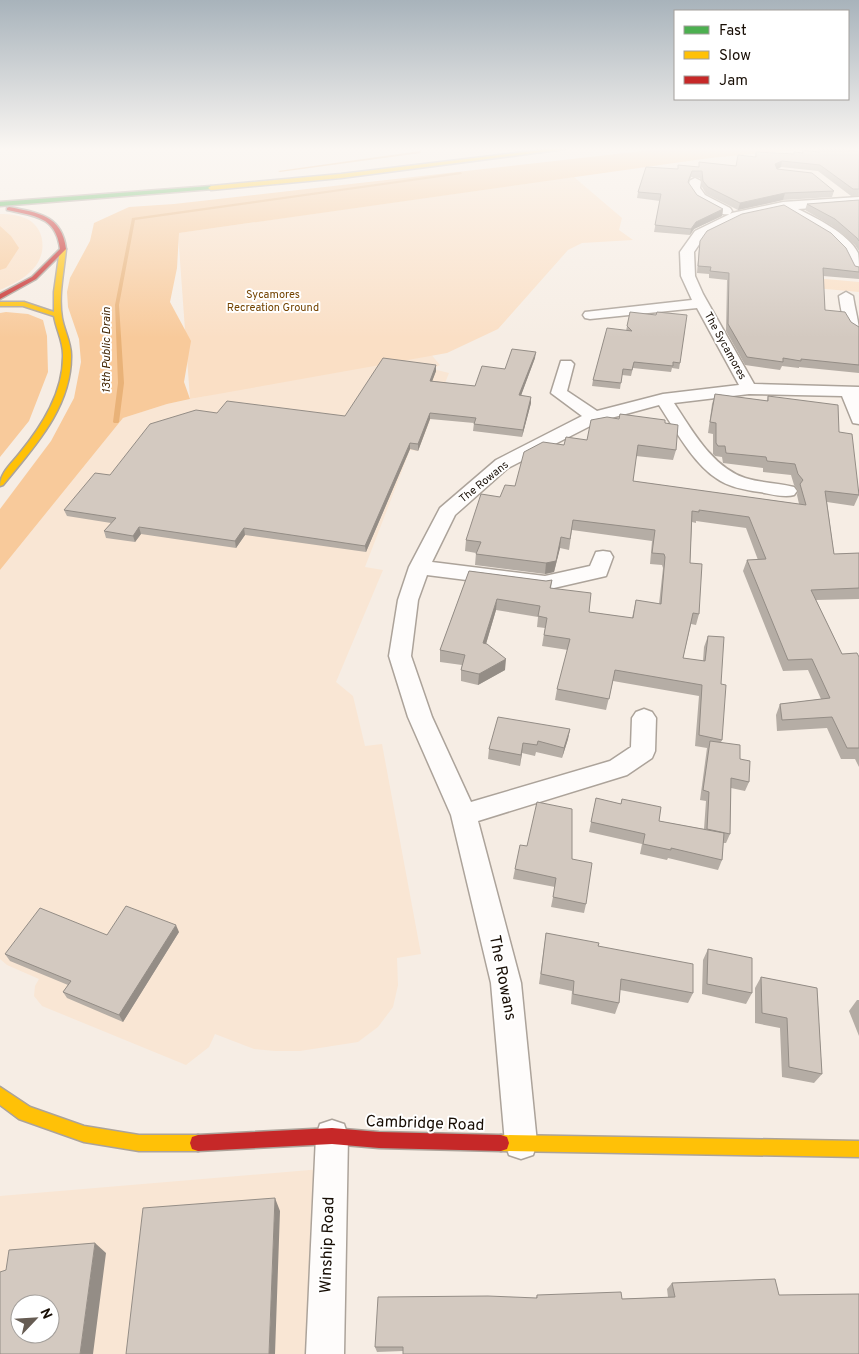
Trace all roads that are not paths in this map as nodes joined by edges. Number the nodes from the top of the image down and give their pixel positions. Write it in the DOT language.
graph roads {
  1 [pos="20,212"];
  2 [pos="729,212"];
  3 [pos="754,212"];
  4 [pos="795,212"];
  5 [pos="736,216"];
  6 [pos="63,249"];
  7 [pos="859,269"];
  8 [pos="846,296"];
  9 [pos="0,298"];
  10 [pos="702,303"];
  11 [pos="0,304"];
  12 [pos="610,312"];
  13 [pos="58,315"];
  14 [pos="590,315"];
  15 [pos="621,324"];
  16 [pos="859,330"];
  17 [pos="566,364"];
  18 [pos="749,388"];
  19 [pos="539,390"];
  20 [pos="854,392"];
  21 [pos="559,393"];
  22 [pos="662,399"];
  23 [pos="594,417"];
  24 [pos="859,419"];
  25 [pos="0,483"];
  26 [pos="788,491"];
  27 [pos="603,557"];
  28 [pos="418,567"];
  29 [pos="644,718"];
  30 [pos="464,815"];
  31 [pos="0,1095"];
  32 [pos="332,1136"];
  33 [pos="521,1143"];
  34 [pos="859,1149"];
  35 [pos="325,1354"];
  1 -- 6 [label="main road"];
  2 -- 5 [label="street"];
  3 -- 5 [label="street, The Sycamores"];
  4 -- 7 [label="street"];
  5 -- 10 [label="street, The Sycamores"];
  6 -- 9 [label="main road"];
  6 -- 13 [label="main road"];
  8 -- 16 [label="street"];
  10 -- 12 [label="street, The Sycamores"];
  10 -- 18 [label="street, The Sycamores"];
  11 -- 13 [label="main road"];
  12 -- 14 [label="street, The Sycamores"];
  12 -- 15 [label="street"];
  13 -- 25 [label="main road"];
  17 -- 21 [label="street"];
  18 -- 20 [label="street, The Rowans"];
  18 -- 22 [label="street, The Rowans"];
  19 -- 21 [label="street"];
  20 -- 24 [label="street, The Rowans"];
  21 -- 23 [label="street"];
  22 -- 23 [label="street, The Rowans"];
  22 -- 26 [label="street"];
  23 -- 28 [label="street, The Rowans"];
  27 -- 28 [label="street"];
  28 -- 30 [label="street, The Rowans"];
  29 -- 30 [label="street"];
  30 -- 33 [label="street, The Rowans"];
  31 -- 32 [label="main road, Cambridge Road"];
  32 -- 33 [label="main road, Cambridge Road"];
  32 -- 35 [label="street, Winship Road"];
  33 -- 34 [label="main road, Cambridge Road"];
}
